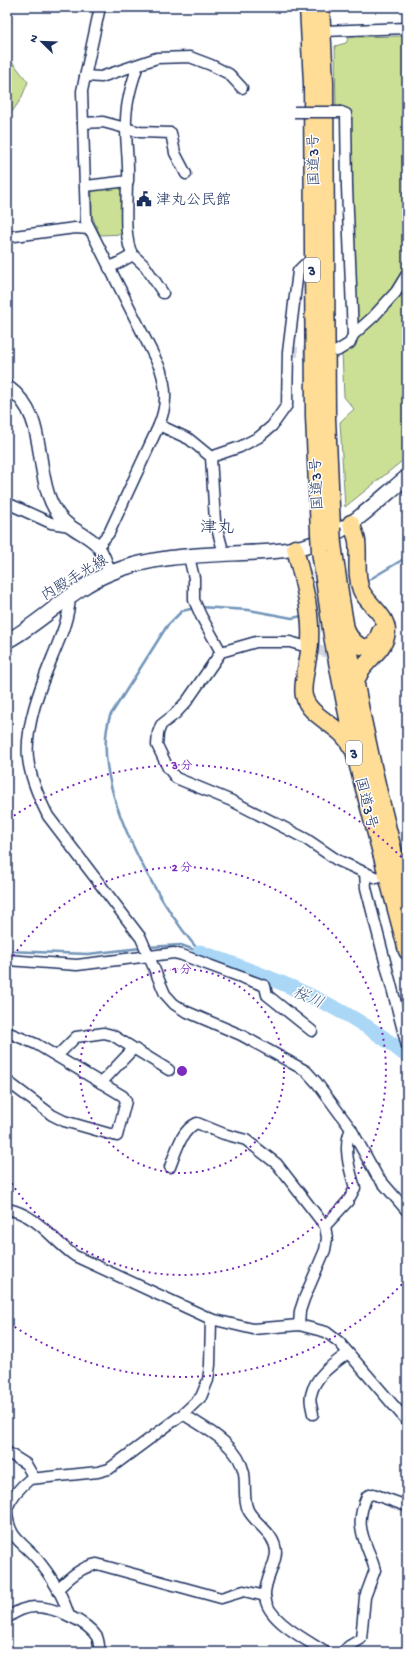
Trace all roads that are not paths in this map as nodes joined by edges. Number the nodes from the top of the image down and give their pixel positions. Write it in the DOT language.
graph roads {
  1 [pos="100,7"];
  2 [pos="308,7"];
  3 [pos="322,7"];
  4 [pos="407,28"];
  5 [pos="323,31"];
  6 [pos="138,65"];
  7 [pos="85,76"];
  8 [pos="242,88"];
  9 [pos="294,112"];
  10 [pos="83,123"];
  11 [pos="126,128"];
  12 [pos="186,174"];
  13 [pos="127,182"];
  14 [pos="86,186"];
  15 [pos="89,229"];
  16 [pos="7,238"];
  17 [pos="133,255"];
  18 [pos="312,262"];
  19 [pos="109,268"];
  20 [pos="407,274"];
  21 [pos="163,293"];
  22 [pos="353,335"];
  23 [pos="337,351"];
  24 [pos="7,386"];
  25 [pos="159,425"];
  26 [pos="211,457"];
  27 [pos="407,477"];
  28 [pos="7,503"];
  29 [pos="351,523"];
  30 [pos="70,526"];
  31 [pos="325,530"];
  32 [pos="98,546"];
  33 [pos="295,548"];
  34 [pos="327,548"];
  35 [pos="224,554"];
  36 [pos="189,557"];
  37 [pos="110,573"];
  38 [pos="70,597"];
  39 [pos="370,605"];
  40 [pos="345,628"];
  41 [pos="7,641"];
  42 [pos="304,646"];
  43 [pos="221,652"];
  44 [pos="348,689"];
  45 [pos="315,712"];
  46 [pos="355,755"];
  47 [pos="365,872"];
  48 [pos="377,878"];
  49 [pos="407,901"];
  50 [pos="407,950"];
  51 [pos="149,957"];
  52 [pos="7,960"];
  53 [pos="312,1031"];
  54 [pos="7,1032"];
  55 [pos="407,1046"];
  56 [pos="134,1049"];
  57 [pos="57,1056"];
  58 [pos="169,1070"];
  59 [pos="7,1081"];
  60 [pos="102,1083"];
  61 [pos="351,1129"];
  62 [pos="170,1167"];
  63 [pos="7,1208"];
  64 [pos="407,1211"];
  65 [pos="325,1226"];
  66 [pos="211,1319"];
  67 [pos="299,1325"];
  68 [pos="348,1353"];
  69 [pos="183,1414"];
  70 [pos="313,1414"];
  71 [pos="407,1421"];
  72 [pos="7,1452"];
  73 [pos="34,1478"];
  74 [pos="407,1506"];
  75 [pos="7,1508"];
  76 [pos="7,1511"];
  77 [pos="58,1588"];
  78 [pos="265,1596"];
  79 [pos="69,1616"];
  80 [pos="7,1618"];
  81 [pos="100,1652"];
  82 [pos="325,1652"];
  83 [pos="343,1652"];
  1 -- 7 [label="street"];
  2 -- 18 [label="highway, 国道3号 / 3"];
  3 -- 5 [label="highway, 国道3号 / 3"];
  4 -- 5 [label="street"];
  5 -- 31 [label="highway, 国道3号 / 3"];
  6 -- 7 [label="street"];
  6 -- 8 [label="street"];
  6 -- 11 [label="street"];
  7 -- 10 [label="street"];
  9 -- 22 [label="street, bridge"];
  10 -- 11 [label="street"];
  10 -- 14 [label="street"];
  11 -- 12 [label="street"];
  11 -- 13 [label="street"];
  13 -- 14 [label="street"];
  13 -- 17 [label="street"];
  14 -- 15 [label="street"];
  15 -- 16 [label="street"];
  15 -- 19 [label="street"];
  17 -- 19 [label="street"];
  17 -- 21 [label="street"];
  18 -- 26 [label="street"];
  18 -- 31 [label="highway, 国道3号 / 3"];
  19 -- 25 [label="street"];
  20 -- 22 [label="street"];
  22 -- 23 [label="street"];
  24 -- 30 [label="street"];
  25 -- 26 [label="street"];
  25 -- 32 [label="street"];
  26 -- 35 [label="street"];
  27 -- 29 [label="main road, 内殿手光線"];
  28 -- 30 [label="street"];
  29 -- 33 [label="main road, 内殿手光線"];
  29 -- 39 [label="highway"];
  30 -- 32 [label="street"];
  31 -- 34 [label="highway, 国道3号 / 3, bridge"];
  32 -- 37 [label="street"];
  33 -- 35 [label="main road, 内殿手光線"];
  33 -- 45 [label="highway"];
  34 -- 40 [label="highway, 国道3号 / 3"];
  34 -- 44 [label="highway, 国道3号 / 3"];
  35 -- 36 [label="main road, 内殿手光線"];
  36 -- 37 [label="main road, 内殿手光線"];
  36 -- 43 [label="street"];
  37 -- 38 [label="main road, 内殿手光線"];
  38 -- 41 [label="main road, 内殿手光線"];
  38 -- 51 [label="street"];
  39 -- 40 [label="highway"];
  39 -- 44 [label="highway"];
  40 -- 44 [label="highway, 国道3号 / 3"];
  42 -- 43 [label="street"];
  43 -- 47 [label="street"];
  44 -- 45 [label="highway"];
  44 -- 46 [label="highway, 国道3号 / 3"];
  44 -- 49 [label="highway, 国道3号 / 3"];
  45 -- 46 [label="highway"];
  46 -- 50 [label="highway, 国道3号 / 3"];
  47 -- 48 [label="street"];
  47 -- 55 [label="street"];
  51 -- 52 [label="street"];
  51 -- 53 [label="street"];
  51 -- 61 [label="street"];
  54 -- 57 [label="street"];
  56 -- 57 [label="street"];
  56 -- 58 [label="street"];
  56 -- 60 [label="street"];
  57 -- 60 [label="street"];
  59 -- 60 [label="street"];
  61 -- 64 [label="street"];
  61 -- 65 [label="street"];
  62 -- 65 [label="street"];
  63 -- 66 [label="street"];
  65 -- 67 [label="street"];
  66 -- 67 [label="street"];
  66 -- 69 [label="street"];
  67 -- 68 [label="street"];
  68 -- 70 [label="street"];
  68 -- 71 [label="street"];
  69 -- 73 [label="street"];
  69 -- 78 [label="street"];
  72 -- 73 [label="street"];
  73 -- 75 [label="street"];
  74 -- 83 [label="street"];
  76 -- 77 [label="street"];
  77 -- 78 [label="street"];
  77 -- 79 [label="street"];
  78 -- 82 [label="street"];
  79 -- 80 [label="street"];
  79 -- 81 [label="street"];
}
